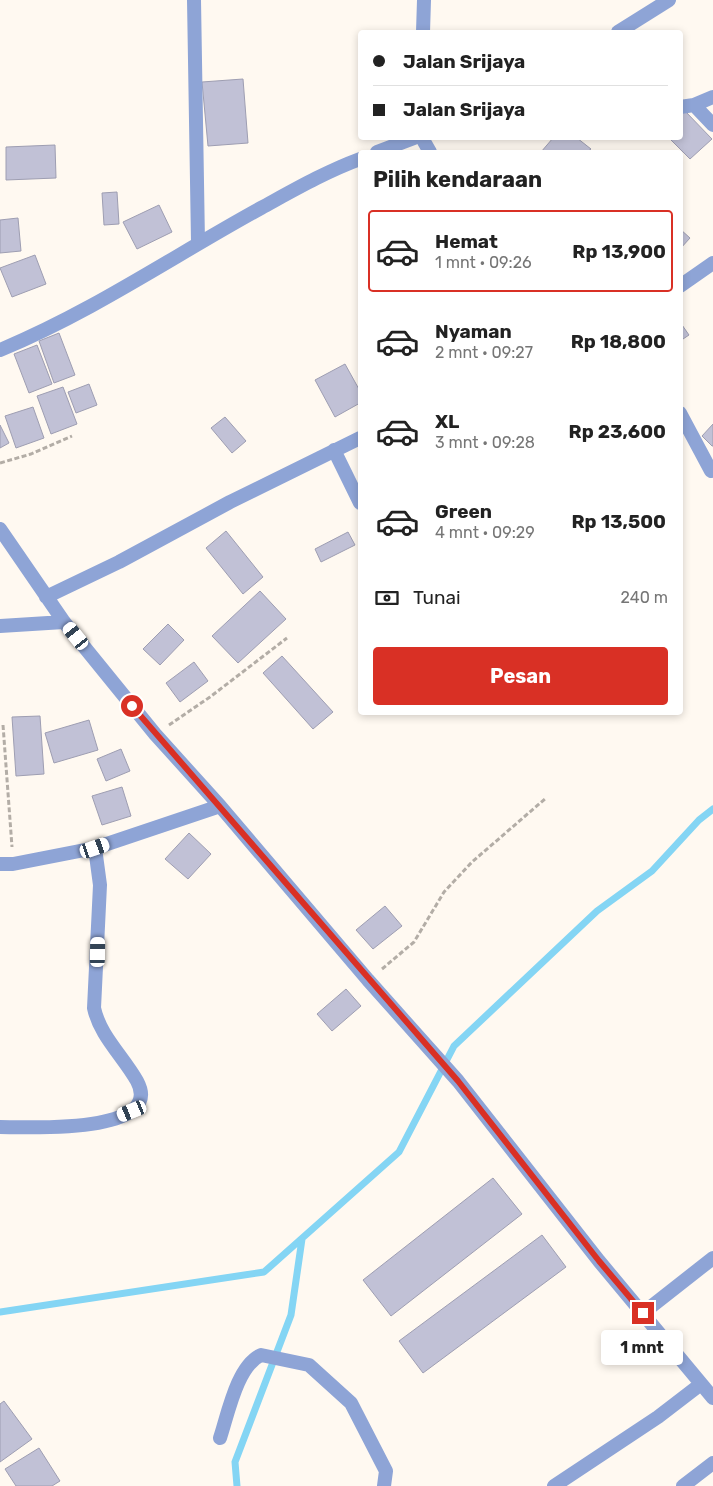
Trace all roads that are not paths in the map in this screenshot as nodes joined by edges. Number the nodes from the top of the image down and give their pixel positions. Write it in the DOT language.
graph roads {
  1 [pos="194,0"];
  2 [pos="424,0"];
  3 [pos="669,0"];
  4 [pos="423,30"];
  5 [pos="621,30"];
  6 [pos="713,97"];
  7 [pos="694,105"];
  8 [pos="683,107"];
  9 [pos="713,125"];
  10 [pos="409,140"];
  11 [pos="382,150"];
  12 [pos="358,160"];
  13 [pos="198,242"];
  14 [pos="713,263"];
  15 [pos="683,284"];
  16 [pos="0,350"];
  17 [pos="683,419"];
  18 [pos="358,439"];
  19 [pos="334,450"];
  20 [pos="711,471"];
  21 [pos="358,498"];
  22 [pos="0,529"];
  23 [pos="46,597"];
  24 [pos="64,622"];
  25 [pos="0,626"];
  26 [pos="220,806"];
  27 [pos="95,848"];
  28 [pos="7,864"];
  29 [pos="0,1127"];
  30 [pos="713,1258"];
  31 [pos="643,1313"];
  32 [pos="701,1384"];
  33 [pos="713,1398"];
  34 [pos="220,1438"];
  35 [pos="713,1463"];
  36 [pos="384,1486"];
  37 [pos="554,1486"];
  38 [pos="683,1486"];
  1 -- 13 [label="street"];
  2 -- 4 [label="street"];
  3 -- 5 [label="street"];
  6 -- 7 [label="street"];
  7 -- 8 [label="street"];
  7 -- 9 [label="street"];
  10 -- 11 [label="street"];
  12 -- 13 [label="street"];
  13 -- 16 [label="street"];
  14 -- 15 [label="street"];
  17 -- 20 [label="street"];
  18 -- 19 [label="street"];
  19 -- 21 [label="street"];
  19 -- 23 [label="street"];
  22 -- 23 [label="street"];
  23 -- 24 [label="street"];
  24 -- 25 [label="street"];
  24 -- 26 [label="street"];
  26 -- 27 [label="street"];
  26 -- 31 [label="street"];
  27 -- 28 [label="street"];
  27 -- 29 [label="street"];
  30 -- 31 [label="street"];
  31 -- 32 [label="street"];
  32 -- 33 [label="street"];
  32 -- 37 [label="street"];
  34 -- 36 [label="street"];
  35 -- 38 [label="street"];
}
